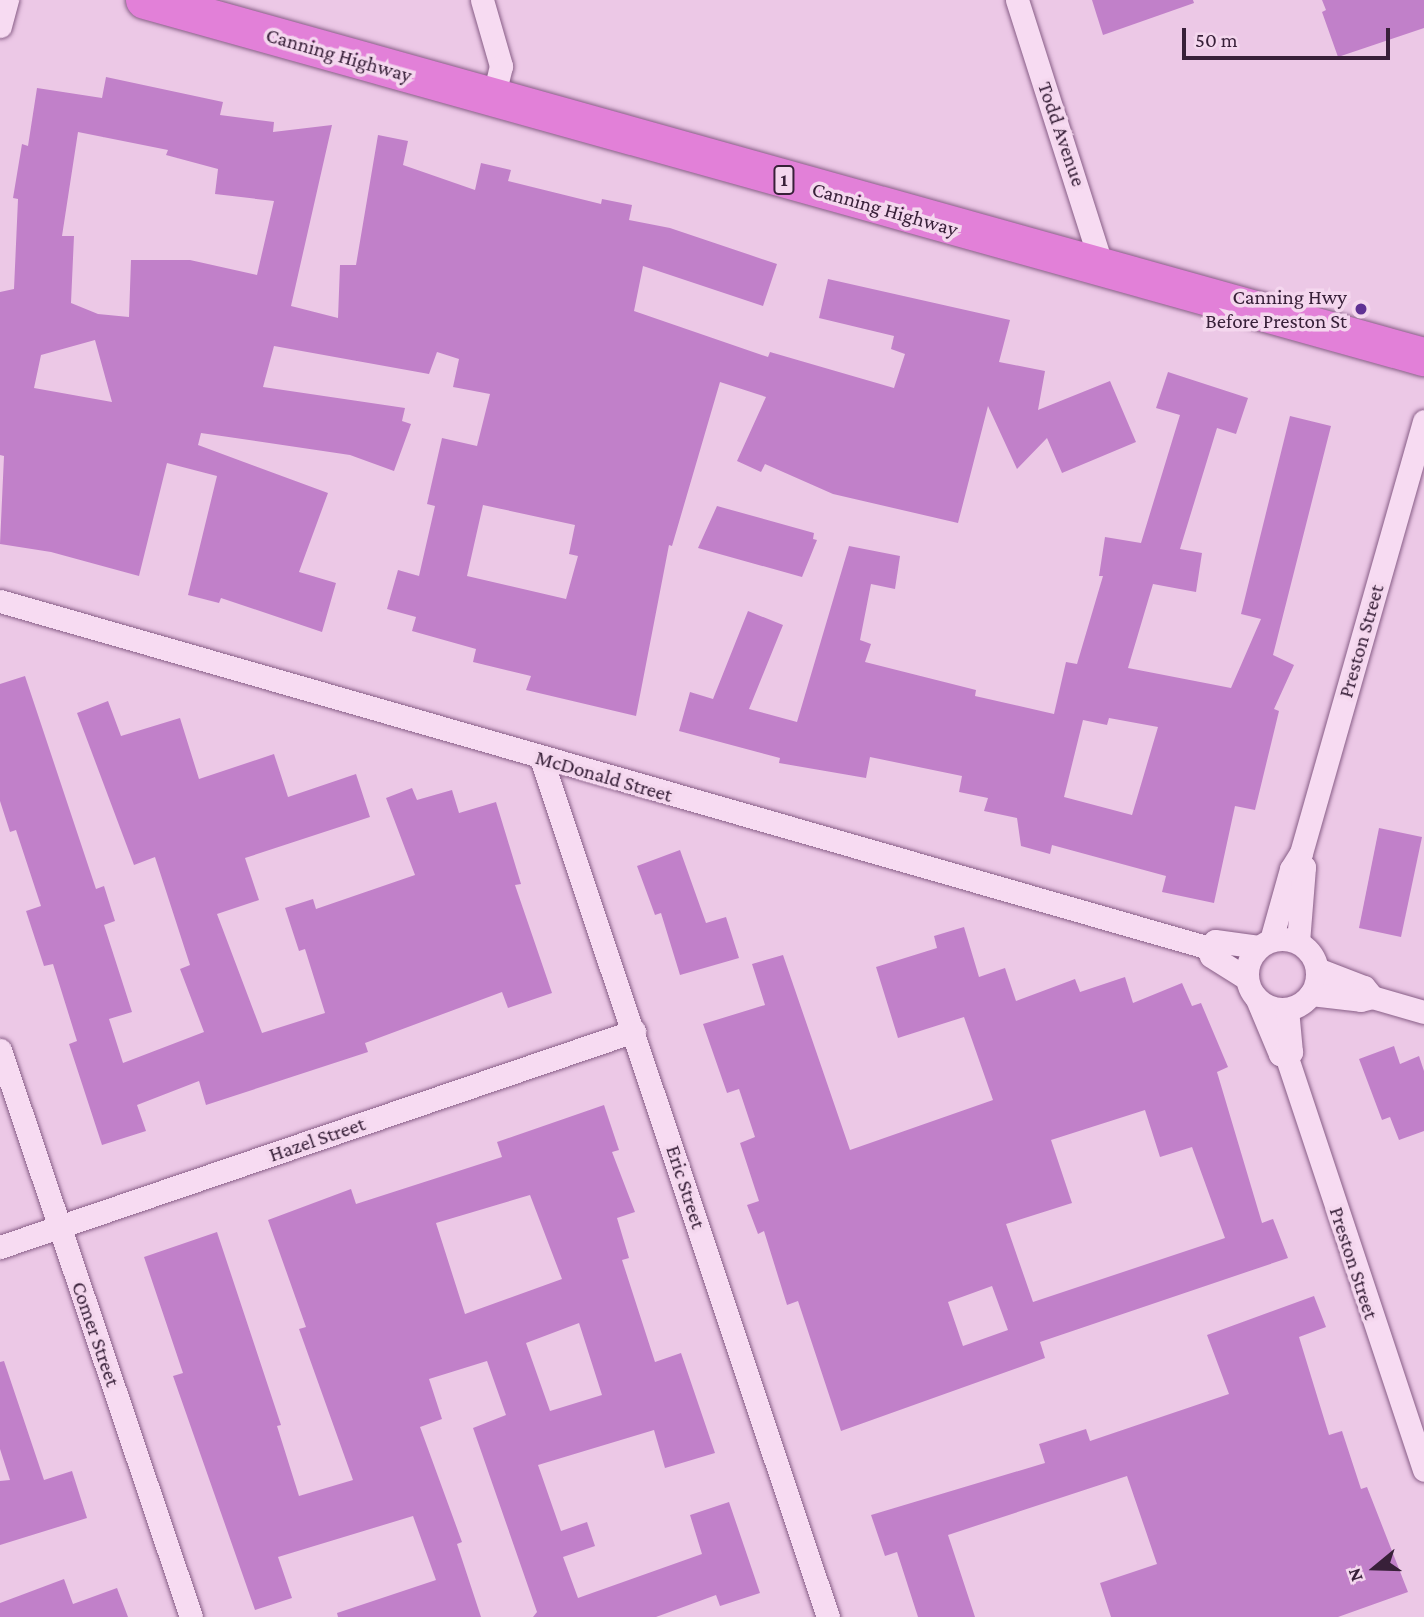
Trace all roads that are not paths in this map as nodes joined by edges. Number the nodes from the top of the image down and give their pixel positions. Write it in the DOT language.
graph roads {
  1 [pos="7,0"];
  2 [pos="145,0"];
  3 [pos="482,0"];
  4 [pos="1017,0"];
  5 [pos="0,26"];
  6 [pos="493,99"];
  7 [pos="1103,270"];
  8 [pos="1424,357"];
  9 [pos="1424,421"];
  10 [pos="0,601"];
  11 [pos="541,758"];
  12 [pos="1298,862"];
  13 [pos="1298,942"];
  14 [pos="1265,943"];
  15 [pos="1209,948"];
  16 [pos="1317,969"];
  17 [pos="1246,978"];
  18 [pos="1311,994"];
  19 [pos="1372,997"];
  20 [pos="1257,999"];
  21 [pos="1287,1009"];
  22 [pos="1424,1012"];
  23 [pos="634,1031"];
  24 [pos="0,1050"];
  25 [pos="1286,1055"];
  26 [pos="60,1227"];
  27 [pos="0,1247"];
  28 [pos="1424,1470"];
  29 [pos="191,1617"];
  30 [pos="828,1617"];
  1 -- 5 [label="street"];
  2 -- 6 [label="highway, Canning Highway / 1"];
  3 -- 6 [label="street"];
  4 -- 7 [label="street, Todd Avenue"];
  6 -- 7 [label="highway, Canning Highway / 1"];
  7 -- 8 [label="highway, Canning Highway / 1"];
  9 -- 12 [label="street, Preston Street"];
  10 -- 11 [label="street, McDonald Street"];
  11 -- 15 [label="street, McDonald Street"];
  11 -- 23 [label="street, Eric Street"];
  12 -- 13 [label="street, Preston Street"];
  12 -- 14 [label="street, Preston Street"];
  13 -- 14 [label="street"];
  13 -- 16 [label="street"];
  14 -- 15 [label="street, McDonald Street"];
  14 -- 17 [label="street"];
  15 -- 17 [label="street, McDonald Street"];
  16 -- 18 [label="street"];
  16 -- 19 [label="street"];
  17 -- 20 [label="street"];
  18 -- 19 [label="street"];
  18 -- 21 [label="street"];
  19 -- 22 [label="street"];
  20 -- 21 [label="street"];
  20 -- 25 [label="street, Preston Street"];
  21 -- 25 [label="street, Preston Street"];
  23 -- 26 [label="street, Hazel Street"];
  23 -- 30 [label="street, Eric Street"];
  24 -- 26 [label="street, Comer Street"];
  25 -- 28 [label="street, Preston Street"];
  26 -- 27 [label="street, Hazel Street"];
  26 -- 29 [label="street, Comer Street"];
}
